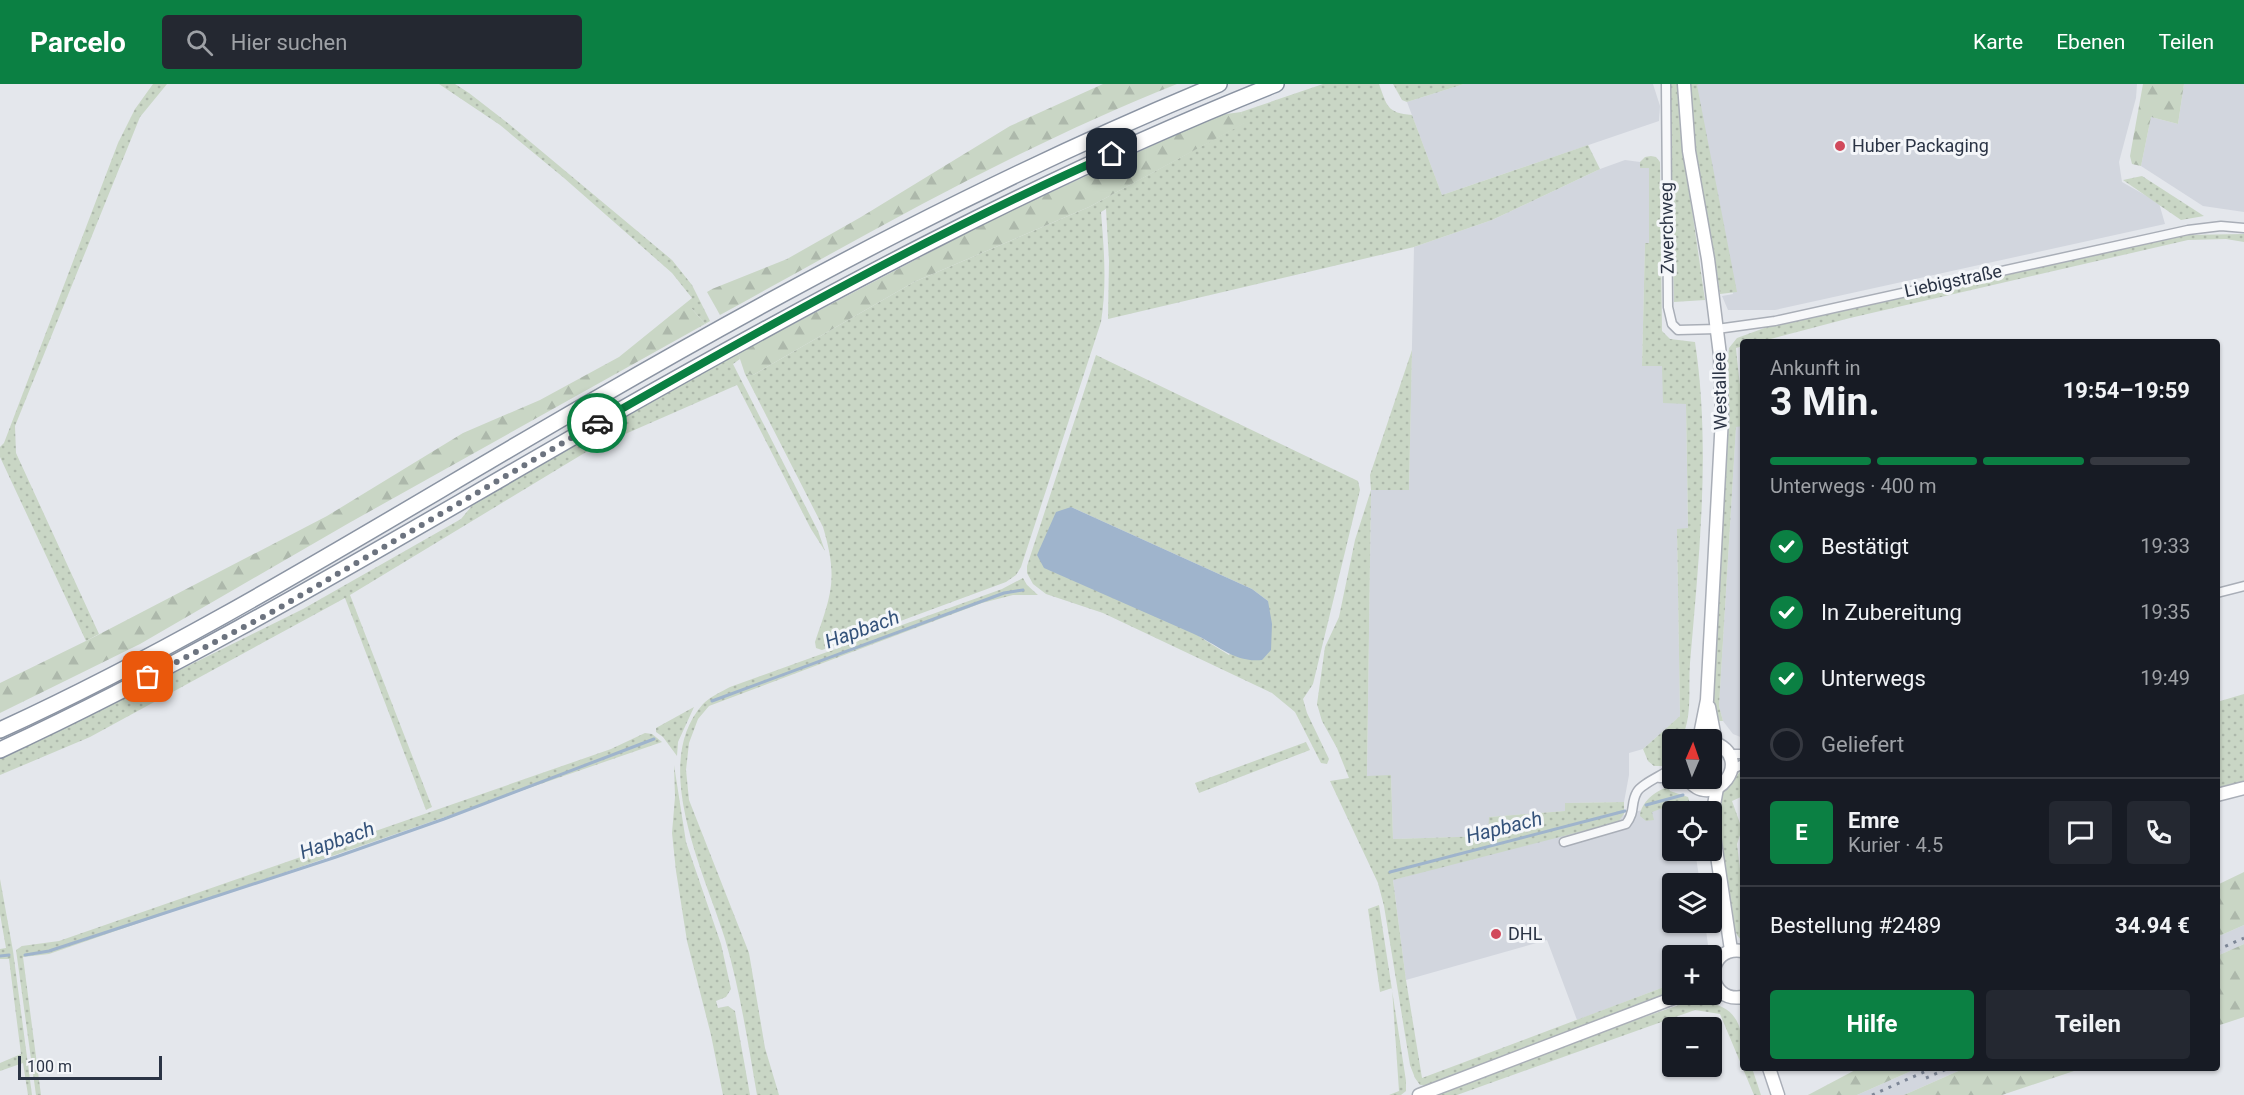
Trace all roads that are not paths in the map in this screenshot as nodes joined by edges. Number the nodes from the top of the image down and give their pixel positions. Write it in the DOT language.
graph roads {
  1 [pos="1219,84"];
  2 [pos="1276,84"];
  3 [pos="1666,84"];
  4 [pos="1684,84"];
  5 [pos="2244,228"];
  6 [pos="1717,329"];
  7 [pos="2244,586"];
  8 [pos="2220,592"];
  9 [pos="1707,700"];
  10 [pos="1700,729"];
  11 [pos="1712,729"];
  12 [pos="0,730"];
  13 [pos="1722,747"];
  14 [pos="0,750"];
  15 [pos="1729,754"];
  16 [pos="1740,754"];
  17 [pos="1740,766"];
  18 [pos="1731,770"];
  19 [pos="1660,777"];
  20 [pos="1722,784"];
  21 [pos="2244,788"];
  22 [pos="1700,789"];
  23 [pos="2220,794"];
  24 [pos="1704,801"];
  25 [pos="1564,842"];
  26 [pos="1720,861"];
  27 [pos="1737,951"];
  28 [pos="1722,955"];
  29 [pos="1722,992"];
  30 [pos="1740,997"];
  31 [pos="1662,1002"];
  32 [pos="1770,1071"];
  33 [pos="1419,1095"];
  34 [pos="1778,1095"];
  1 -- 12 [label="highway"];
  2 -- 14 [label="highway"];
  3 -- 6 [label="street, Zwerchweg"];
  4 -- 6 [label="main road, Westallee"];
  5 -- 6 [label="street, Liebigstraße"];
  6 -- 9 [label="main road, Westallee"];
  7 -- 8 [label="street"];
  9 -- 10 [label="main road, Westallee"];
  9 -- 11 [label="main road, Westallee"];
  13 -- 15 [label="main road"];
  15 -- 16 [label="street"];
  15 -- 18 [label="main road"];
  17 -- 18 [label="street"];
  18 -- 20 [label="main road"];
  19 -- 25 [label="street"];
  21 -- 23 [label="main road"];
  22 -- 24 [label="main road"];
  26 -- 27 [label="main road"];
  27 -- 28 [label="main road"];
  29 -- 30 [label="main road"];
  31 -- 33 [label="main road"];
  32 -- 34 [label="main road"];
}
